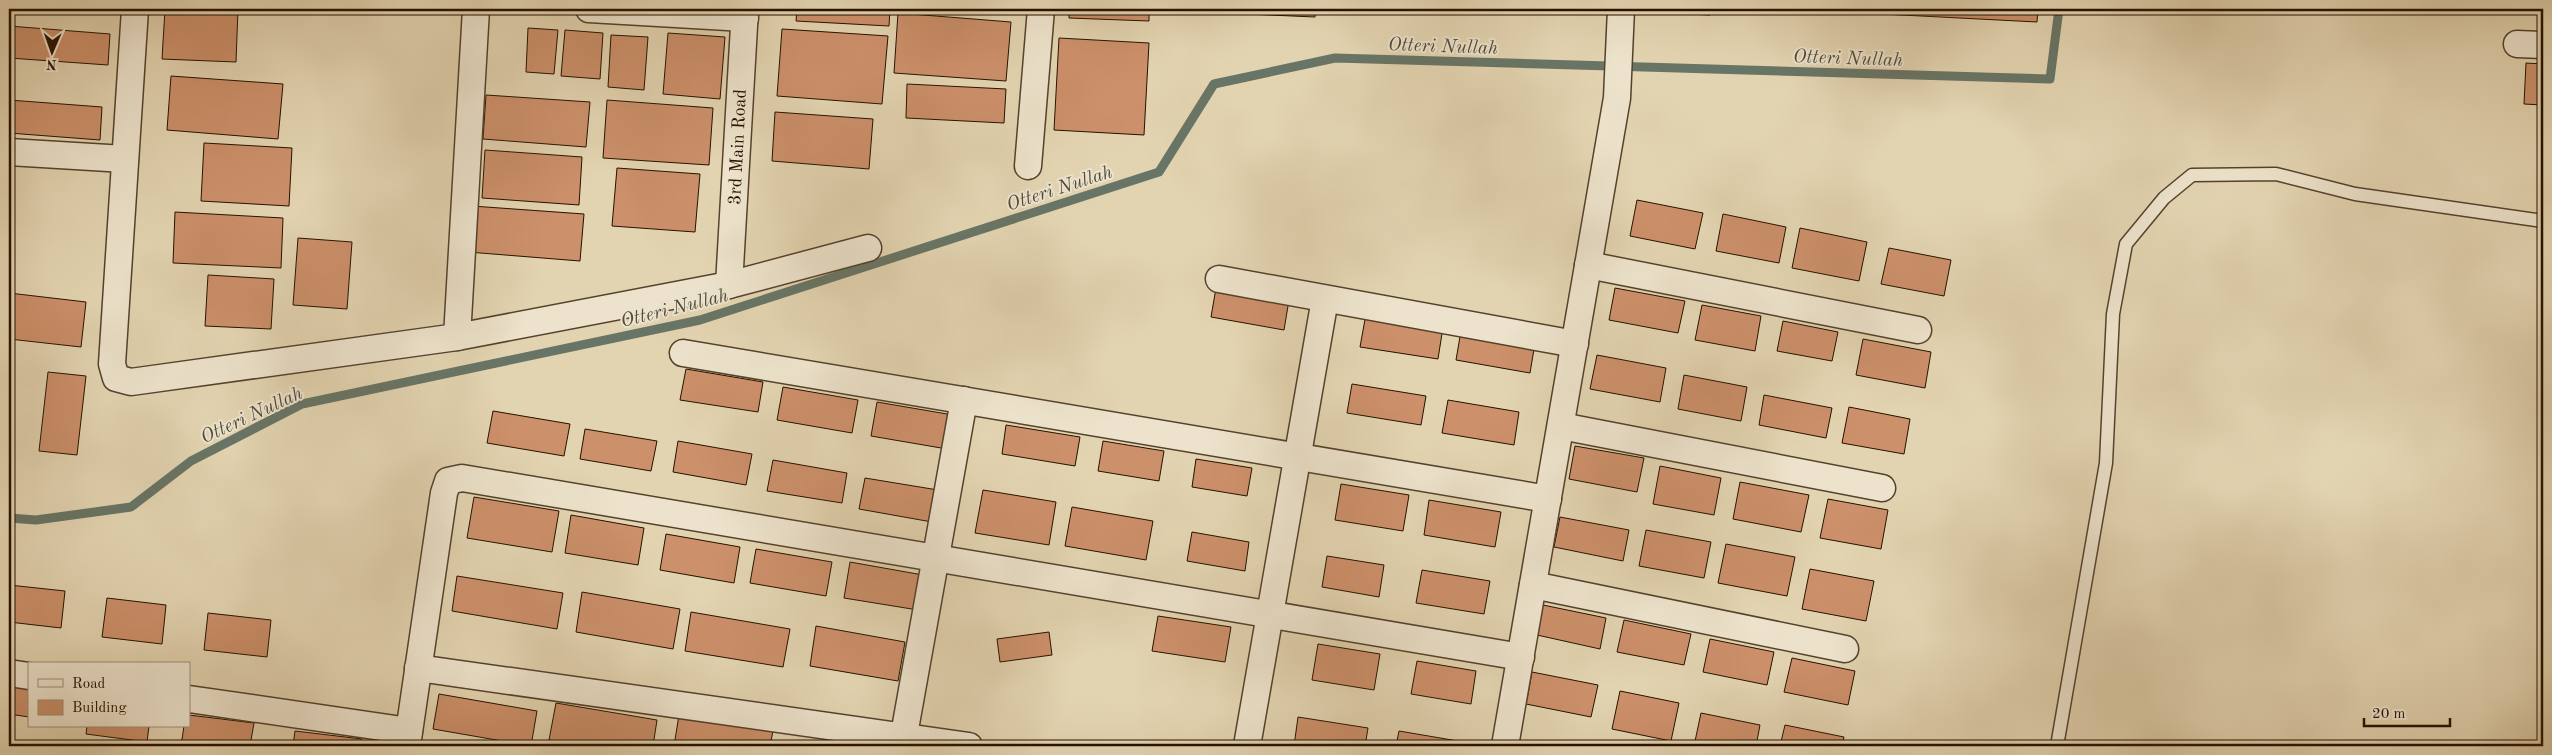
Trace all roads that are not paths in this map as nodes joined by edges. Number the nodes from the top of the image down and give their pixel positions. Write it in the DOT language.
graph roads {
  1 [pos="135,9"];
  2 [pos="476,9"];
  3 [pos="589,9"];
  4 [pos="1041,9"];
  5 [pos="1621,9"];
  6 [pos="745,13"];
  7 [pos="2518,44"];
  8 [pos="2543,45"];
  9 [pos="9,152"];
  10 [pos="125,159"];
  11 [pos="1028,166"];
  12 [pos="2543,221"];
  13 [pos="868,248"];
  14 [pos="1588,265"];
  15 [pos="1219,279"];
  16 [pos="729,285"];
  17 [pos="1325,299"];
  18 [pos="1918,330"];
  19 [pos="457,337"];
  20 [pos="1575,344"];
  21 [pos="684,353"];
  22 [pos="964,400"];
  23 [pos="1560,426"];
  24 [pos="1298,457"];
  25 [pos="1882,488"];
  26 [pos="1548,499"];
  27 [pos="937,558"];
  28 [pos="1533,585"];
  29 [pos="1270,615"];
  30 [pos="1845,649"];
  31 [pos="1521,657"];
  32 [pos="418,668"];
  33 [pos="9,673"];
  34 [pos="28,676"];
  35 [pos="190,699"];
  36 [pos="408,739"];
  37 [pos="903,742"];
  38 [pos="1512,745"];
  39 [pos="970,746"];
  40 [pos="1247,746"];
  41 [pos="2057,746"];
  1 -- 10 [label="street"];
  2 -- 19 [label="street"];
  3 -- 6 [label="street"];
  4 -- 11 [label="street"];
  5 -- 14 [label="street"];
  6 -- 16 [label="street, 3rd Main Road"];
  7 -- 8 [label="street"];
  9 -- 10 [label="street"];
  10 -- 19 [label="street"];
  12 -- 41 [label="lane"];
  13 -- 16 [label="street"];
  14 -- 18 [label="street"];
  14 -- 20 [label="street"];
  15 -- 17 [label="street"];
  16 -- 19 [label="street"];
  17 -- 20 [label="street"];
  17 -- 24 [label="street"];
  20 -- 23 [label="street"];
  21 -- 22 [label="street"];
  22 -- 24 [label="street"];
  22 -- 27 [label="street"];
  23 -- 25 [label="street"];
  23 -- 26 [label="street"];
  24 -- 26 [label="street"];
  24 -- 29 [label="street"];
  26 -- 28 [label="street"];
  27 -- 29 [label="street"];
  27 -- 32 [label="street"];
  27 -- 37 [label="street"];
  28 -- 30 [label="street"];
  28 -- 31 [label="street"];
  29 -- 31 [label="street"];
  29 -- 40 [label="street"];
  31 -- 38 [label="street"];
  32 -- 36 [label="street"];
  32 -- 37 [label="street"];
  33 -- 34 [label="street"];
  35 -- 36 [label="street"];
  37 -- 39 [label="street"];
}
